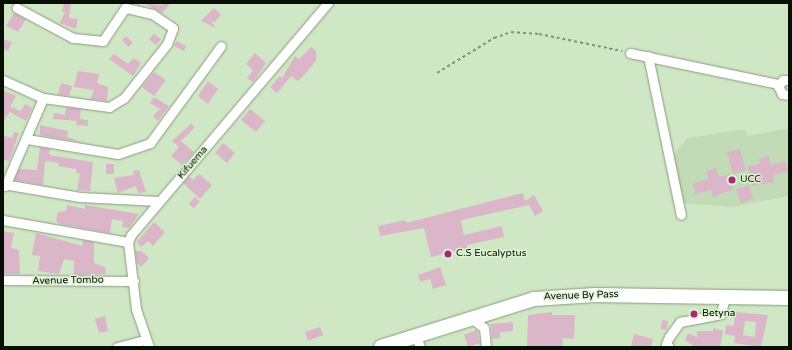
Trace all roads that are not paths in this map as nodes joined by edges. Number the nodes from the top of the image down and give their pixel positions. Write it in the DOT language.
graph roads {
  1 [pos="328,3"];
  2 [pos="16,8"];
  3 [pos="222,46"];
  4 [pos="630,53"];
  5 [pos="648,56"];
  6 [pos="3,80"];
  7 [pos="789,80"];
  8 [pos="779,84"];
  9 [pos="789,94"];
  10 [pos="43,98"];
  11 [pos="27,139"];
  12 [pos="4,185"];
  13 [pos="158,201"];
  14 [pos="681,215"];
  15 [pos="3,220"];
  16 [pos="128,242"];
  17 [pos="3,280"];
  18 [pos="134,281"];
  19 [pos="725,296"];
  20 [pos="789,298"];
  21 [pos="470,317"];
  22 [pos="418,341"];
  23 [pos="147,344"];
  24 [pos="117,347"];
  25 [pos="381,347"];
  26 [pos="486,347"];
  27 [pos="669,347"];
  1 -- 13 [label="street, Kifuema"];
  2 -- 10 [label="street"];
  3 -- 11 [label="street"];
  4 -- 5 [label="street"];
  5 -- 8 [label="street"];
  5 -- 14 [label="street"];
  6 -- 10 [label="street"];
  7 -- 8 [label="street"];
  8 -- 9 [label="street"];
  10 -- 11 [label="street"];
  11 -- 12 [label="street"];
  12 -- 13 [label="street"];
  13 -- 16 [label="street, Kifuema"];
  15 -- 16 [label="street"];
  16 -- 18 [label="street"];
  17 -- 18 [label="street, Avenue Tombo"];
  18 -- 23 [label="street"];
  19 -- 20 [label="highway, Avenue By Pass"];
  19 -- 21 [label="highway, Avenue By Pass"];
  19 -- 27 [label="street"];
  21 -- 22 [label="highway, Avenue By Pass"];
  21 -- 26 [label="street"];
  22 -- 25 [label="highway, Avenue By Pass"];
  23 -- 24 [label="street"];
}
